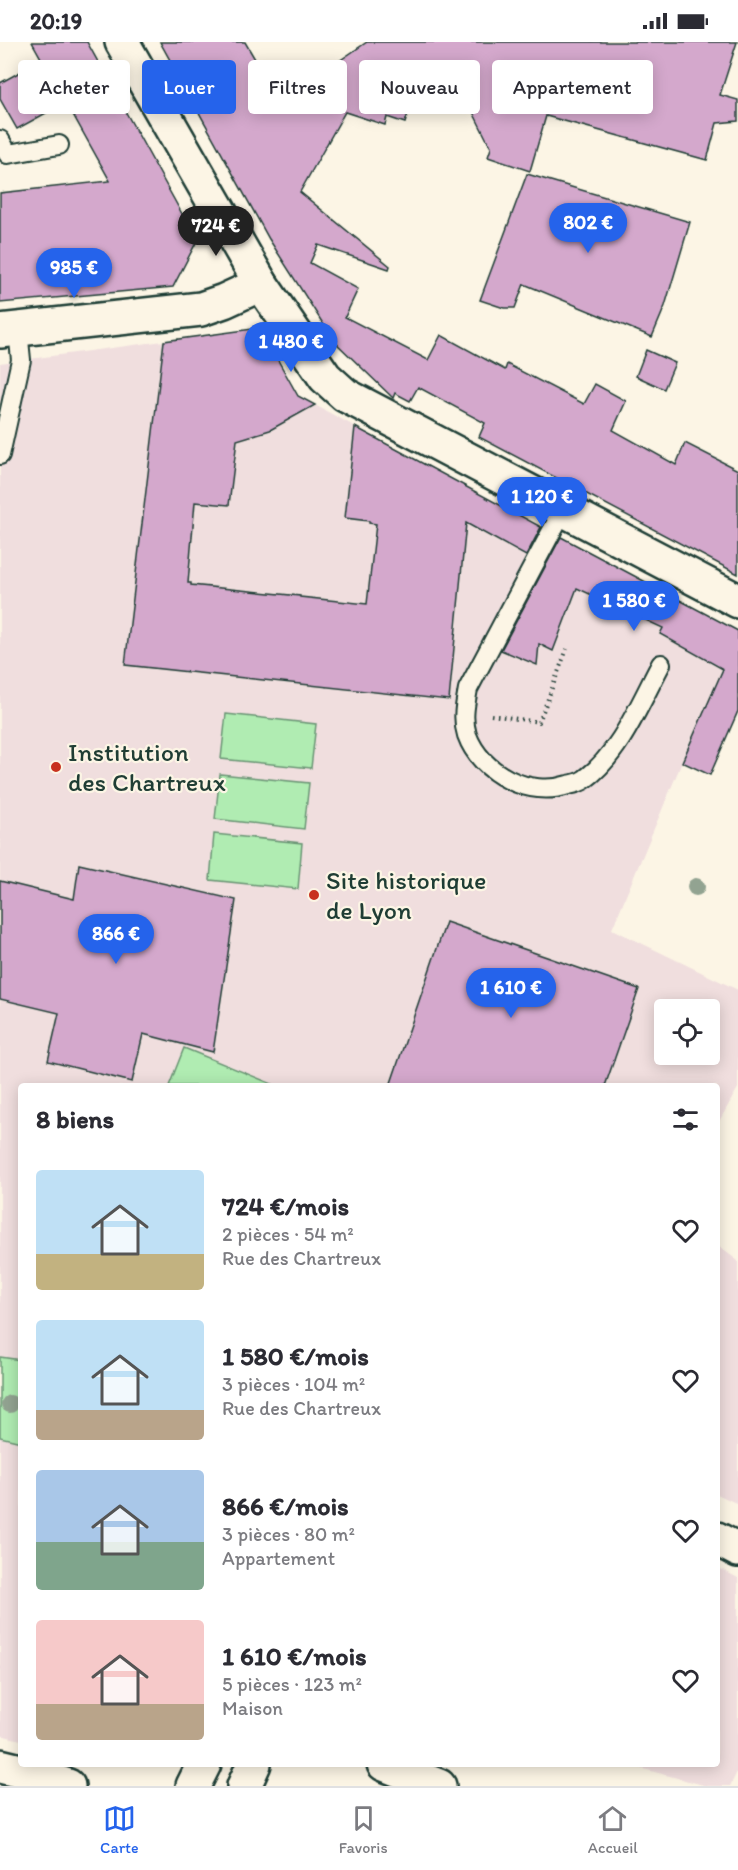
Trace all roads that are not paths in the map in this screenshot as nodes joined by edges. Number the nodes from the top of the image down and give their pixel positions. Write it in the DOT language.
graph roads {
  1 [pos="122,42"];
  2 [pos="0,140"];
  3 [pos="59,145"];
  4 [pos="261,284"];
  5 [pos="9,331"];
  6 [pos="0,454"];
  7 [pos="563,510"];
  8 [pos="738,601"];
  9 [pos="661,664"];
  10 [pos="720,1541"];
  11 [pos="738,1550"];
  12 [pos="0,1766"];
  13 [pos="202,1767"];
  14 [pos="253,1767"];
  15 [pos="392,1767"];
  16 [pos="68,1786"];
  17 [pos="193,1786"];
  18 [pos="244,1786"];
  19 [pos="439,1786"];
  1 -- 4 [label="street"];
  2 -- 3 [label="lane"];
  4 -- 5 [label="street"];
  4 -- 7 [label="street"];
  5 -- 6 [label="lane"];
  7 -- 8 [label="street"];
  7 -- 9 [label="lane"];
  10 -- 11 [label="street"];
  12 -- 16 [label="street"];
  13 -- 17 [label="street"];
  14 -- 18 [label="street"];
  15 -- 19 [label="street"];
}
